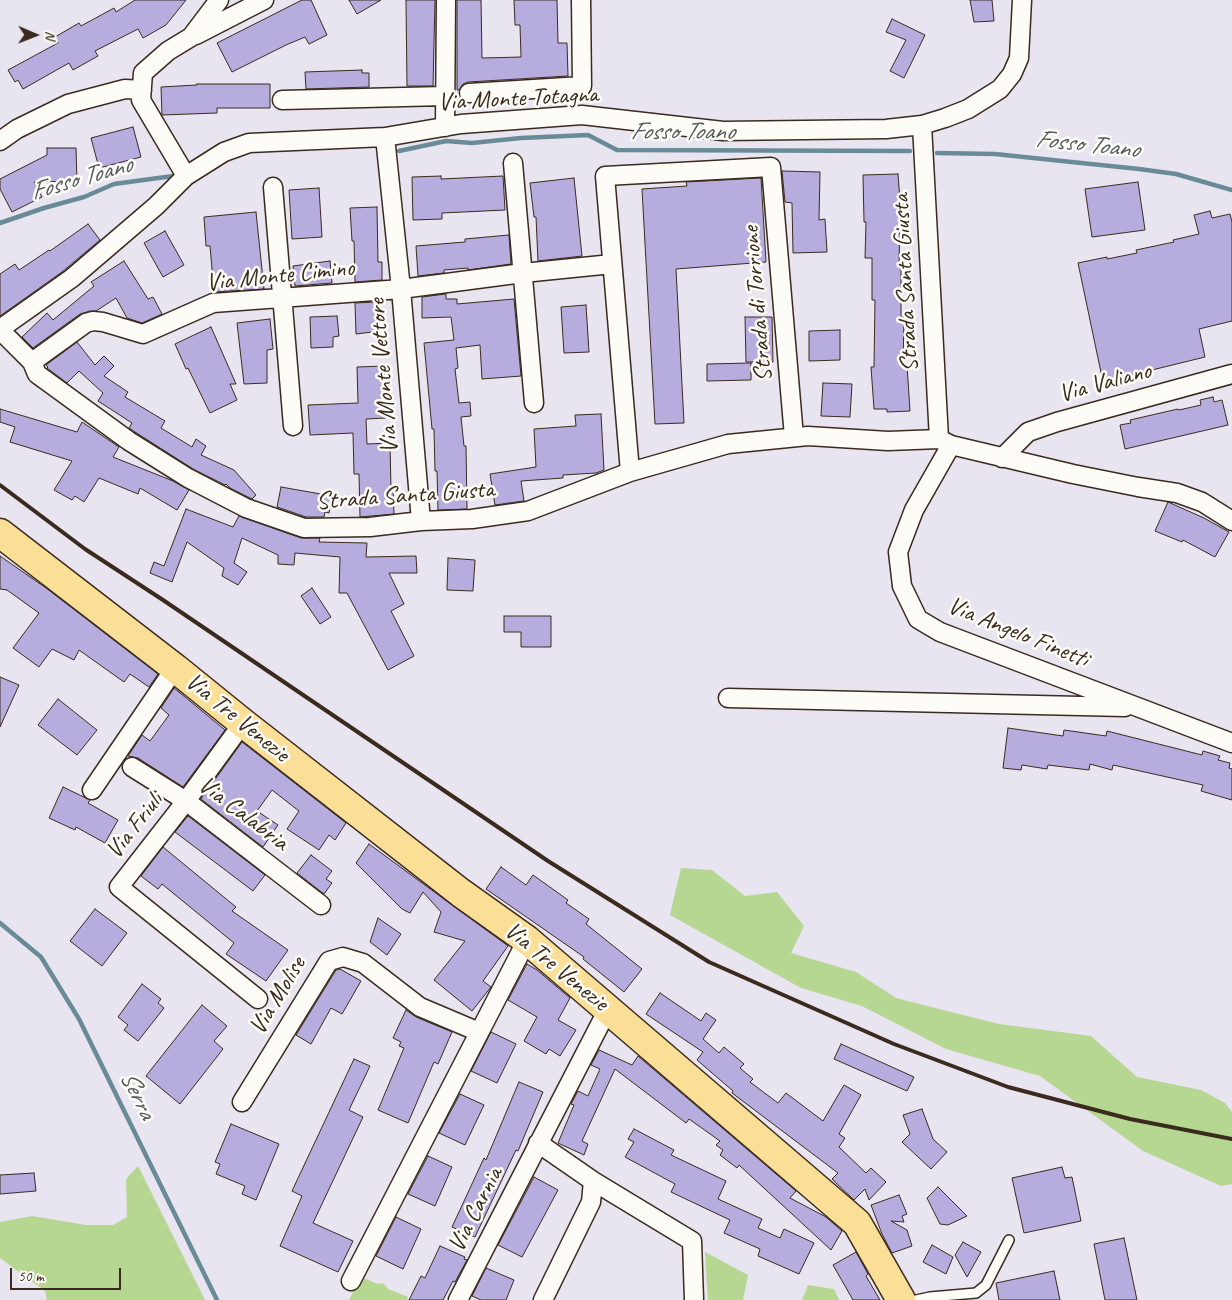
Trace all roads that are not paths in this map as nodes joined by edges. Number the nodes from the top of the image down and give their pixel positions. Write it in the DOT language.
graph roads {
  1 [pos="219,0"];
  2 [pos="264,0"];
  3 [pos="446,0"];
  4 [pos="581,0"];
  5 [pos="1022,0"];
  6 [pos="191,37"];
  7 [pos="582,86"];
  8 [pos="142,90"];
  9 [pos="469,93"];
  10 [pos="445,96"];
  11 [pos="282,100"];
  12 [pos="582,115"];
  13 [pos="922,125"];
  14 [pos="445,127"];
  15 [pos="385,136"];
  16 [pos="0,141"];
  17 [pos="513,163"];
  18 [pos="186,176"];
  19 [pos="273,187"];
  20 [pos="612,264"];
  21 [pos="523,273"];
  22 [pos="401,289"];
  23 [pos="282,297"];
  24 [pos="0,330"];
  25 [pos="32,362"];
  26 [pos="1232,374"];
  27 [pos="534,403"];
  28 [pos="293,426"];
  29 [pos="794,437"];
  30 [pos="945,442"];
  31 [pos="1002,458"];
  32 [pos="630,472"];
  33 [pos="421,521"];
  34 [pos="1232,521"];
  35 [pos="0,533"];
  36 [pos="175,668"];
  37 [pos="728,698"];
  38 [pos="1138,707"];
  39 [pos="243,723"];
  40 [pos="1232,743"];
  41 [pos="132,767"];
  42 [pos="92,790"];
  43 [pos="186,801"];
  44 [pos="321,905"];
  45 [pos="527,940"];
  46 [pos="258,999"];
  47 [pos="608,1009"];
  48 [pos="480,1032"];
  49 [pos="242,1102"];
  50 [pos="538,1143"];
  51 [pos="593,1181"];
  52 [pos="1009,1240"];
  53 [pos="351,1282"];
  54 [pos="458,1300"];
  55 [pos="543,1300"];
  56 [pos="694,1300"];
  57 [pos="901,1300"];
  58 [pos="916,1300"];
  1 -- 6 [label="street"];
  2 -- 6 [label="street"];
  3 -- 10 [label="street"];
  4 -- 7 [label="street"];
  5 -- 13 [label="street, Via Monte Totagna"];
  6 -- 8 [label="street"];
  7 -- 9 [label="street"];
  7 -- 12 [label="street"];
  8 -- 16 [label="street"];
  8 -- 18 [label="street"];
  10 -- 11 [label="street"];
  10 -- 14 [label="street"];
  12 -- 13 [label="street, Via Monte Totagna"];
  12 -- 14 [label="street, Via Monte Totagna"];
  13 -- 30 [label="street, Strada Santa Giusta"];
  14 -- 15 [label="street, Via Monte Totagna"];
  15 -- 18 [label="street, Via Monte Totagna"];
  15 -- 22 [label="street, Via Monte Vettore"];
  17 -- 21 [label="street"];
  18 -- 24 [label="street, Via Monte Totagna"];
  19 -- 23 [label="street"];
  20 -- 21 [label="street, Via Monte Cimino"];
  20 -- 29 [label="street, Strada di Torrione"];
  20 -- 32 [label="street"];
  21 -- 22 [label="street, Via Monte Cimino"];
  21 -- 27 [label="street"];
  22 -- 23 [label="street, Via Monte Cimino"];
  22 -- 33 [label="street, Via Monte Vettore"];
  23 -- 25 [label="street, Via Monte Cimino"];
  23 -- 28 [label="street"];
  24 -- 25 [label="street, Strada Santa Giusta"];
  25 -- 33 [label="street, Strada Santa Giusta"];
  26 -- 31 [label="street, Via Valiano"];
  29 -- 30 [label="street, Strada Santa Giusta"];
  29 -- 32 [label="street, Strada Santa Giusta"];
  30 -- 31 [label="street, Strada Santa Giusta"];
  30 -- 38 [label="street, Via Angelo Finetti"];
  31 -- 34 [label="street, Strada Santa Giusta"];
  32 -- 33 [label="street, Strada Santa Giusta"];
  35 -- 36 [label="main road, Via Tre Venezie"];
  36 -- 39 [label="main road, Via Tre Venezie"];
  36 -- 42 [label="street, Via Tre Venezie"];
  37 -- 38 [label="street, Via Angelo Finetti"];
  38 -- 40 [label="street, Via Angelo Finetti"];
  39 -- 43 [label="street, Via Friuli"];
  39 -- 45 [label="main road, Via Tre Venezie"];
  41 -- 43 [label="street, Via Calabria"];
  43 -- 44 [label="street, Via Calabria"];
  43 -- 46 [label="street, Via Friuli"];
  45 -- 47 [label="main road, Via Tre Venezie"];
  45 -- 48 [label="street"];
  47 -- 50 [label="street, Via Carnia"];
  47 -- 57 [label="main road, Via Tre Venezie"];
  48 -- 49 [label="street, Via Molise"];
  48 -- 53 [label="street"];
  50 -- 51 [label="street"];
  50 -- 54 [label="street, Via Carnia"];
  51 -- 55 [label="street"];
  51 -- 56 [label="street"];
  52 -- 58 [label="lane"];
}
